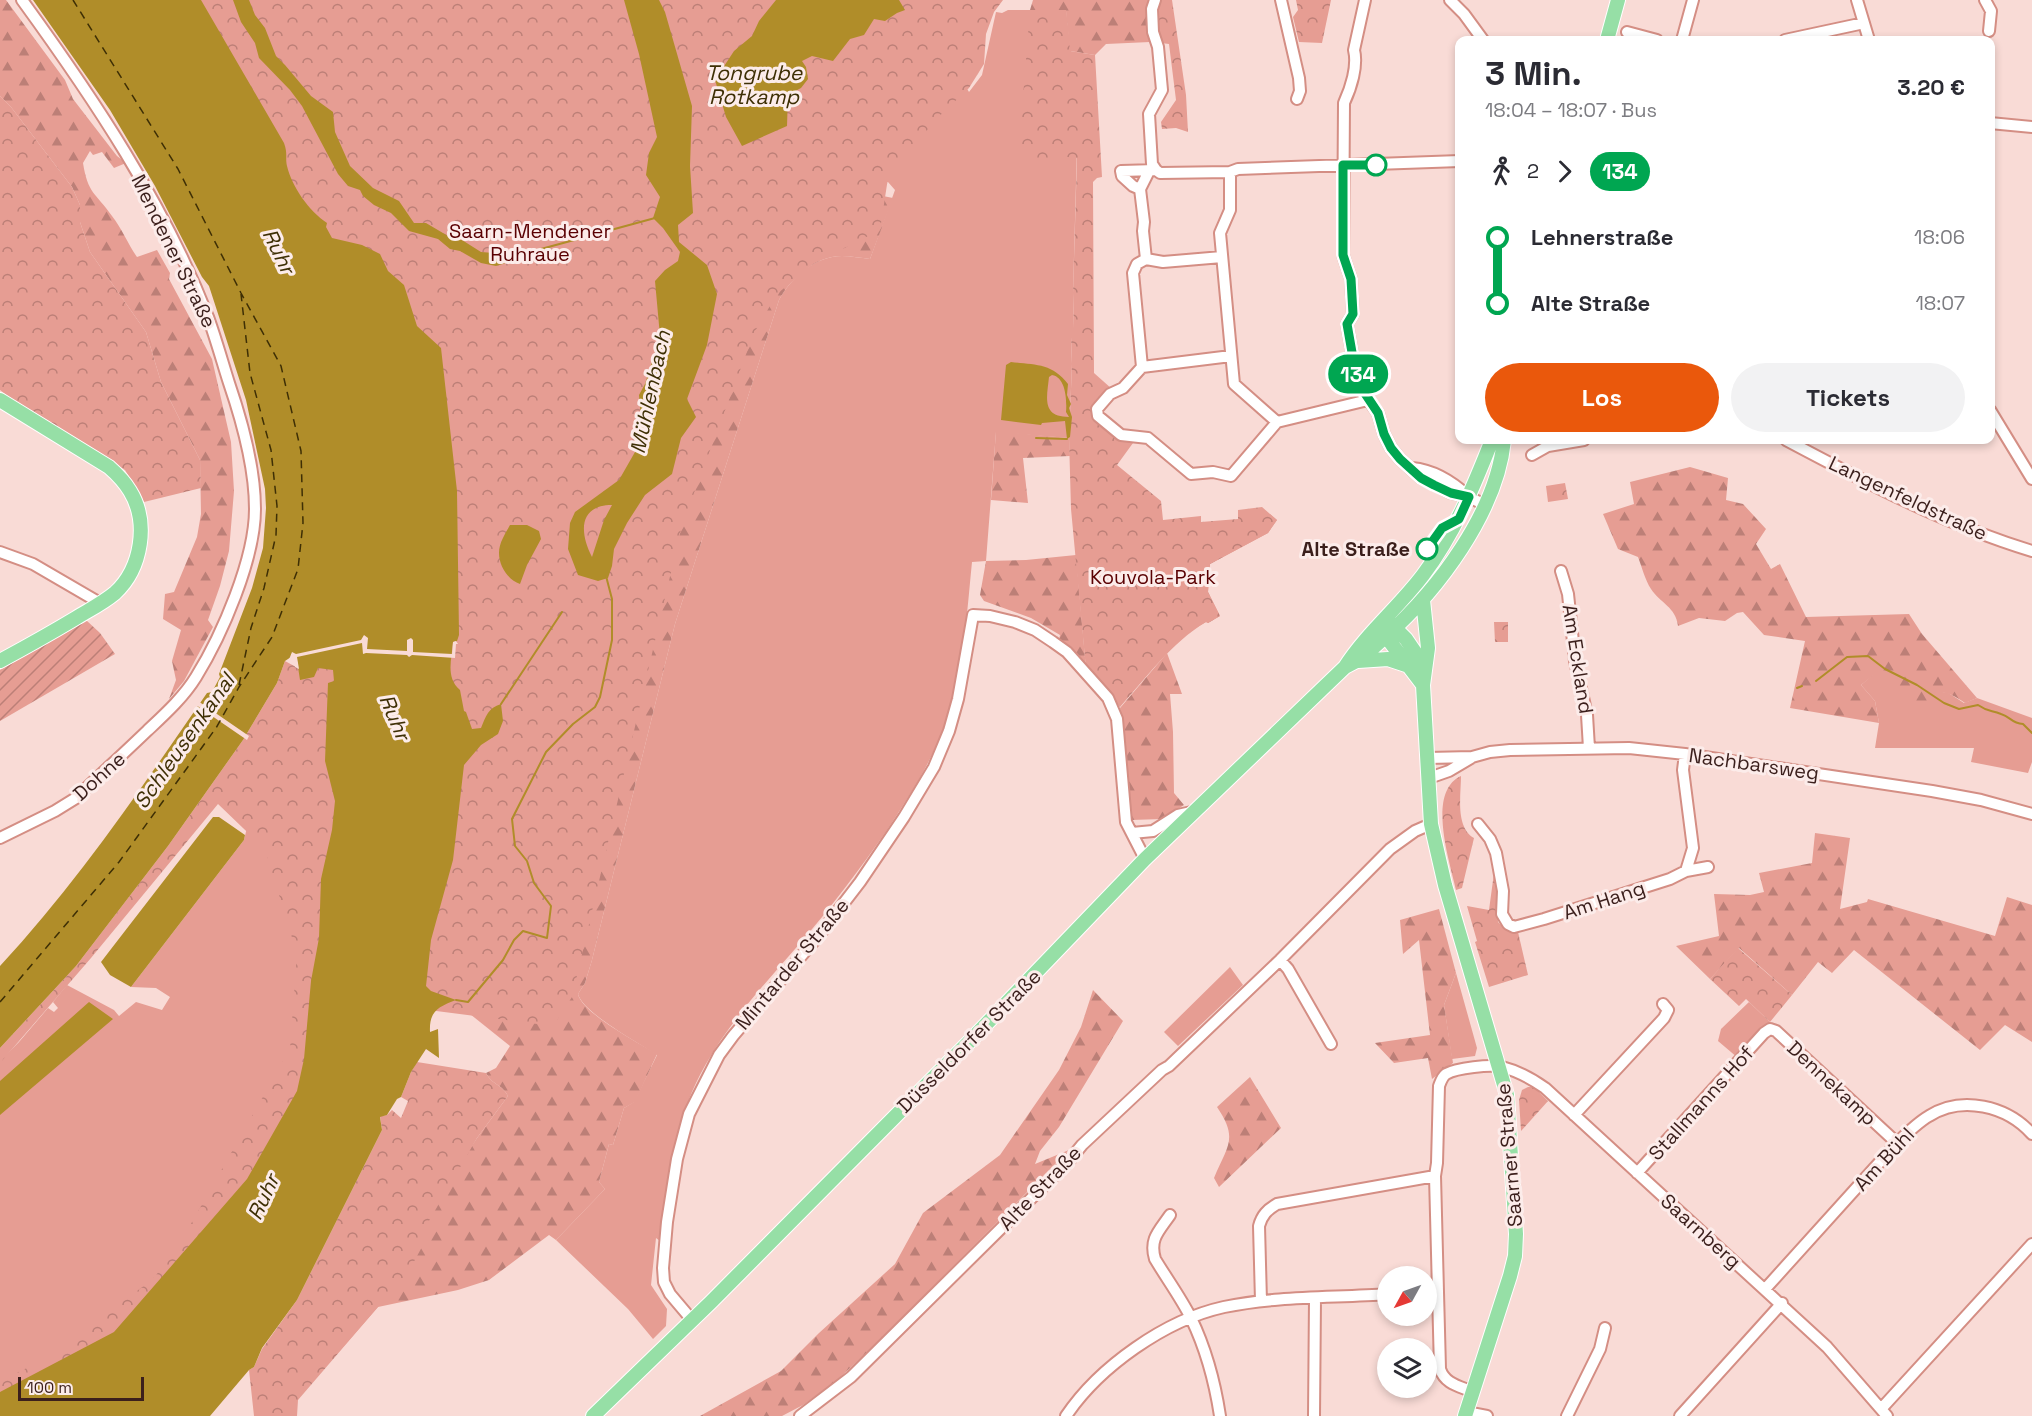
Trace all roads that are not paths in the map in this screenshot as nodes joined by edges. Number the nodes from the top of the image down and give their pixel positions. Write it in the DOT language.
graph roads {
  1 [pos="22,0"];
  2 [pos="1155,0"];
  3 [pos="1281,0"];
  4 [pos="1365,0"];
  5 [pos="1450,0"];
  6 [pos="1618,0"];
  7 [pos="1693,0"];
  8 [pos="1857,0"];
  9 [pos="1985,0"];
  10 [pos="1864,23"];
  11 [pos="1989,31"];
  12 [pos="1627,32"];
  13 [pos="1480,36"];
  14 [pos="1608,36"];
  15 [pos="1642,36"];
  16 [pos="1683,36"];
  17 [pos="1804,36"];
  18 [pos="1868,36"];
  19 [pos="1297,99"];
  20 [pos="1995,123"];
  21 [pos="2032,127"];
  22 [pos="1455,161"];
  23 [pos="1343,165"];
  24 [pos="1152,170"];
  25 [pos="1230,172"];
  26 [pos="1140,189"];
  27 [pos="1222,257"];
  28 [pos="1146,259"];
  29 [pos="1231,356"];
  30 [pos="1142,368"];
  31 [pos="1368,400"];
  32 [pos="1,403"];
  33 [pos="1995,419"];
  34 [pos="1277,422"];
  35 [pos="1490,444"];
  36 [pos="1504,444"];
  37 [pos="1560,444"];
  38 [pos="1794,444"];
  39 [pos="1532,454"];
  40 [pos="2032,479"];
  41 [pos="1469,497"];
  42 [pos="1485,505"];
  43 [pos="2032,551"];
  44 [pos="0,552"];
  45 [pos="1561,571"];
  46 [pos="1423,600"];
  47 [pos="100,603"];
  48 [pos="1386,627"];
  49 [pos="0,661"];
  50 [pos="1358,661"];
  51 [pos="1410,666"];
  52 [pos="1345,667"];
  53 [pos="1425,667"];
  54 [pos="1423,685"];
  55 [pos="184,695"];
  56 [pos="1589,748"];
  57 [pos="1685,754"];
  58 [pos="1472,757"];
  59 [pos="1428,758"];
  60 [pos="1429,778"];
  61 [pos="1197,810"];
  62 [pos="2032,814"];
  63 [pos="1431,824"];
  64 [pos="1478,824"];
  65 [pos="1132,833"];
  66 [pos="0,838"];
  67 [pos="1145,859"];
  68 [pos="1708,867"];
  69 [pos="1686,871"];
  70 [pos="1280,960"];
  71 [pos="1663,1004"];
  72 [pos="1764,1033"];
  73 [pos="1331,1044"];
  74 [pos="1500,1066"];
  75 [pos="1574,1115"];
  76 [pos="2032,1134"];
  77 [pos="1897,1143"];
  78 [pos="1637,1173"];
  79 [pos="1435,1176"];
  80 [pos="1170,1215"];
  81 [pos="2032,1245"];
  82 [pos="1433,1266"];
  83 [pos="1766,1288"];
  84 [pos="1377,1295"];
  85 [pos="1315,1299"];
  86 [pos="1261,1301"];
  87 [pos="1782,1303"];
  88 [pos="1191,1318"];
  89 [pos="692,1320"];
  90 [pos="1436,1326"];
  91 [pos="1605,1328"];
  92 [pos="1473,1392"];
  93 [pos="1884,1413"];
  94 [pos="1466,1414"];
  95 [pos="593,1416"];
  96 [pos="800,1416"];
  97 [pos="1066,1416"];
  98 [pos="1220,1416"];
  99 [pos="1314,1416"];
  100 [pos="1486,1416"];
  101 [pos="1567,1416"];
  102 [pos="1680,1416"];
  1 -- 55 [label="street, Mendener Straße"];
  2 -- 24 [label="street"];
  3 -- 19 [label="street"];
  4 -- 23 [label="street"];
  5 -- 13 [label="street"];
  6 -- 14 [label="main road"];
  7 -- 16 [label="street"];
  8 -- 10 [label="street"];
  9 -- 11 [label="street"];
  10 -- 17 [label="street"];
  10 -- 18 [label="street"];
  12 -- 15 [label="street"];
  20 -- 21 [label="street"];
  22 -- 23 [label="street"];
  23 -- 25 [label="street"];
  23 -- 31 [label="street"];
  24 -- 25 [label="street"];
  24 -- 26 [label="street"];
  24 -- 26 [label="street"];
  25 -- 27 [label="street"];
  26 -- 28 [label="street"];
  27 -- 28 [label="street"];
  27 -- 29 [label="street"];
  28 -- 30 [label="street"];
  29 -- 30 [label="street"];
  29 -- 34 [label="street"];
  30 -- 34 [label="street"];
  31 -- 34 [label="street"];
  31 -- 41 [label="street"];
  32 -- 47 [label="main road"];
  33 -- 40 [label="street"];
  35 -- 41 [label="main road"];
  36 -- 42 [label="main road"];
  37 -- 39 [label="street"];
  38 -- 43 [label="street, Langenfeldstraße"];
  41 -- 42 [label="street"];
  41 -- 48 [label="main road"];
  42 -- 46 [label="main road"];
  44 -- 47 [label="street"];
  45 -- 56 [label="street, Am Eckland"];
  46 -- 48 [label="main road"];
  46 -- 53 [label="main road"];
  47 -- 49 [label="main road"];
  48 -- 50 [label="main road, Düsseldorfer Straße"];
  48 -- 51 [label="main road"];
  48 -- 52 [label="main road, Düsseldorfer Straße"];
  48 -- 53 [label="main road"];
  50 -- 51 [label="main road"];
  50 -- 52 [label="main road, Düsseldorfer Straße"];
  51 -- 54 [label="main road"];
  52 -- 61 [label="main road, Düsseldorfer Straße"];
  53 -- 54 [label="main road"];
  54 -- 59 [label="main road"];
  55 -- 66 [label="street, Dohne"];
  56 -- 57 [label="street, Nachbarsweg"];
  56 -- 58 [label="street, Nachbarsweg"];
  57 -- 62 [label="street, Nachbarsweg"];
  57 -- 69 [label="street"];
  58 -- 59 [label="street, Nachbarsweg"];
  58 -- 60 [label="street, Nachbarsweg"];
  59 -- 60 [label="main road"];
  60 -- 63 [label="main road"];
  61 -- 65 [label="street"];
  61 -- 67 [label="main road, Düsseldorfer Straße"];
  63 -- 70 [label="street, Alte Straße"];
  63 -- 74 [label="main road, Saarner Straße"];
  64 -- 69 [label="street, Am Hang"];
  65 -- 67 [label="street"];
  65 -- 89 [label="street, Mintarder Straße"];
  67 -- 89 [label="main road, Düsseldorfer Straße"];
  68 -- 69 [label="street, Am Hang"];
  70 -- 73 [label="street"];
  70 -- 96 [label="street, Alte Straße"];
  71 -- 75 [label="street"];
  72 -- 77 [label="street, Dennekamp"];
  72 -- 78 [label="street, Stallmanns Hof"];
  74 -- 75 [label="street, Saarnberg"];
  74 -- 79 [label="street"];
  74 -- 92 [label="main road, Saarner Straße"];
  75 -- 78 [label="street, Saarnberg"];
  76 -- 77 [label="street, Am Bühl"];
  77 -- 83 [label="street, Am Bühl"];
  78 -- 83 [label="street, Saarnberg"];
  79 -- 82 [label="street"];
  79 -- 86 [label="street"];
  80 -- 88 [label="street"];
  81 -- 93 [label="street"];
  83 -- 87 [label="street, Saarnberg"];
  84 -- 85 [label="street"];
  85 -- 86 [label="street"];
  85 -- 99 [label="street"];
  86 -- 88 [label="street"];
  87 -- 93 [label="street, Saarnberg"];
  87 -- 102 [label="street"];
  88 -- 97 [label="street"];
  88 -- 98 [label="street"];
  89 -- 95 [label="main road, Düsseldorfer Straße"];
  90 -- 92 [label="street"];
  91 -- 101 [label="street"];
  92 -- 94 [label="main road, Saarner Straße"];
  94 -- 100 [label="street"];
}
